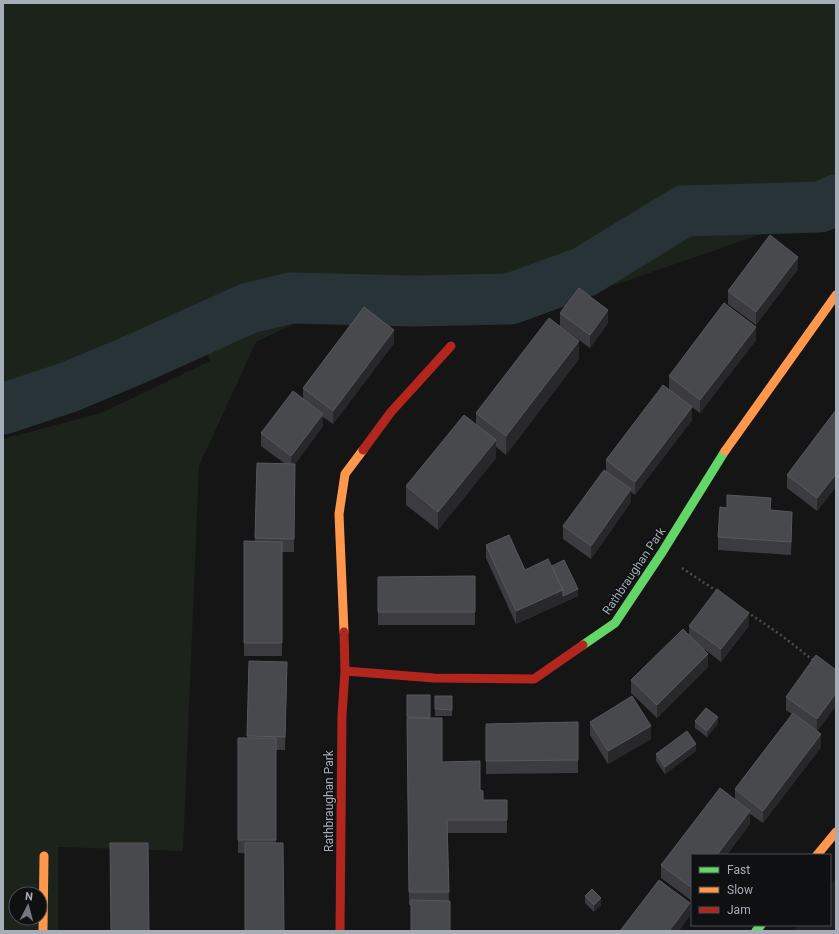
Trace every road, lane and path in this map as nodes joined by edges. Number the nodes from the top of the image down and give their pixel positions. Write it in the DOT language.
graph roads {
  1 [pos="836,295"];
  2 [pos="450,346"];
  3 [pos="661,554"];
  4 [pos="724,597"];
  5 [pos="743,609"];
  6 [pos="818,664"];
  7 [pos="345,671"];
  8 [pos="836,832"];
  9 [pos="818,854"];
  10 [pos="44,856"];
  11 [pos="42,931"];
  12 [pos="340,931"];
  1 -- 3 [label="street, Rathbraughan Park"];
  2 -- 7 [label="street, Rathbraughan Park"];
  3 -- 4 [label="path"];
  3 -- 7 [label="street, Rathbraughan Park"];
  5 -- 6 [label="path"];
  7 -- 12 [label="street, Rathbraughan Park"];
  8 -- 9 [label="street"];
  10 -- 11 [label="street"];
}
